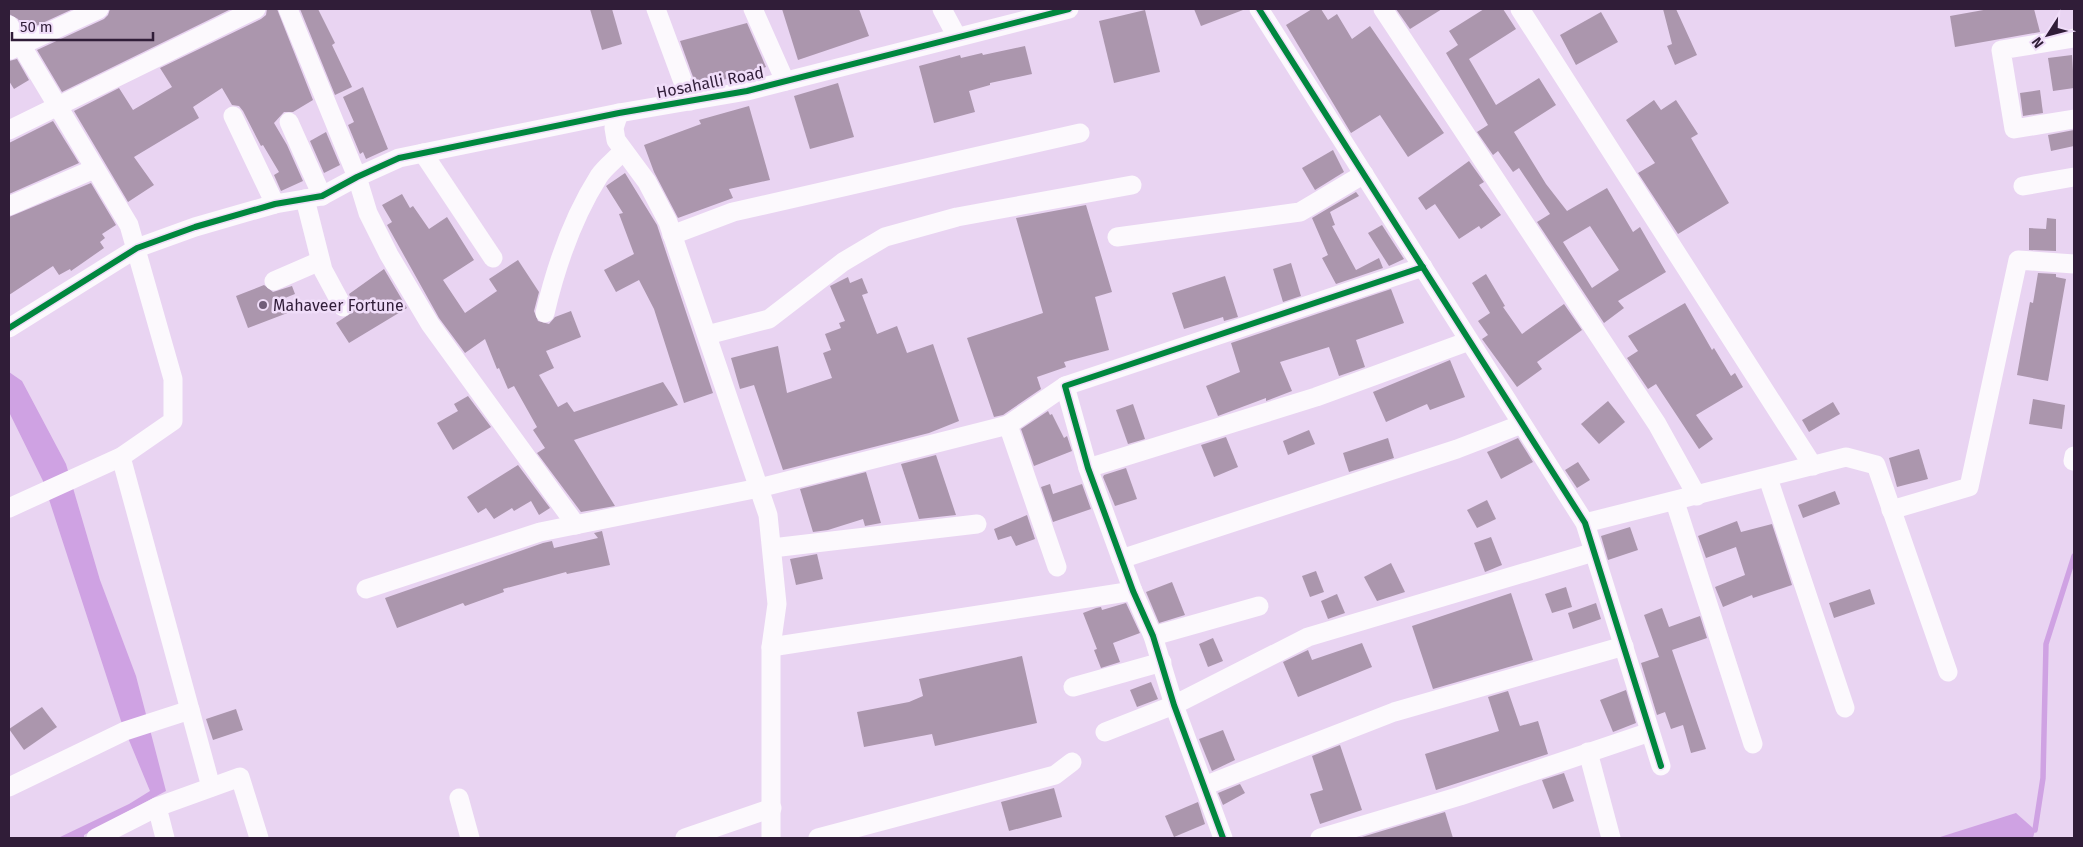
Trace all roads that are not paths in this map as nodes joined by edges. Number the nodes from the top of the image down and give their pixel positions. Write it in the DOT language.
graph roads {
  1 [pos="100,9"];
  2 [pos="256,9"];
  3 [pos="288,9"];
  4 [pos="656,9"];
  5 [pos="752,9"];
  6 [pos="942,9"];
  7 [pos="1069,9"];
  8 [pos="1259,9"];
  9 [pos="1383,9"];
  10 [pos="1520,9"];
  11 [pos="9,25"];
  12 [pos="957,37"];
  13 [pos="2074,38"];
  14 [pos="14,47"];
  15 [pos="785,81"];
  16 [pos="690,101"];
  17 [pos="57,107"];
  18 [pos="620,113"];
  19 [pos="233,116"];
  20 [pos="2074,120"];
  21 [pos="289,122"];
  22 [pos="9,130"];
  23 [pos="1080,134"];
  24 [pos="623,151"];
  25 [pos="423,153"];
  26 [pos="94,169"];
  27 [pos="1364,174"];
  28 [pos="357,177"];
  29 [pos="2074,177"];
  30 [pos="1132,185"];
  31 [pos="2023,186"];
  32 [pos="313,197"];
  33 [pos="275,204"];
  34 [pos="9,206"];
  35 [pos="672,235"];
  36 [pos="1117,237"];
  37 [pos="137,248"];
  38 [pos="494,258"];
  39 [pos="320,261"];
  40 [pos="2074,264"];
  41 [pos="1423,267"];
  42 [pos="274,281"];
  43 [pos="343,307"];
  44 [pos="544,313"];
  45 [pos="9,328"];
  46 [pos="707,335"];
  47 [pos="1470,341"];
  48 [pos="1064,386"];
  49 [pos="1522,424"];
  50 [pos="1008,425"];
  51 [pos="121,457"];
  52 [pos="1813,466"];
  53 [pos="1088,468"];
  54 [pos="1768,478"];
  55 [pos="759,488"];
  56 [pos="1698,496"];
  57 [pos="1675,502"];
  58 [pos="9,508"];
  59 [pos="1891,510"];
  60 [pos="1585,523"];
  61 [pos="977,524"];
  62 [pos="576,525"];
  63 [pos="772,548"];
  64 [pos="1594,552"];
  65 [pos="1121,558"];
  66 [pos="1057,567"];
  67 [pos="366,589"];
  68 [pos="1133,591"];
  69 [pos="1259,606"];
  70 [pos="1153,636"];
  71 [pos="1624,646"];
  72 [pos="771,647"];
  73 [pos="1162,662"];
  74 [pos="1948,672"];
  75 [pos="1073,687"];
  76 [pos="1174,705"];
  77 [pos="1845,708"];
  78 [pos="190,710"];
  79 [pos="1105,732"];
  80 [pos="1650,732"];
  81 [pos="1753,744"];
  82 [pos="1588,752"];
  83 [pos="1072,762"];
  84 [pos="1661,766"];
  85 [pos="9,786"];
  86 [pos="1204,786"];
  87 [pos="210,787"];
  88 [pos="459,798"];
  89 [pos="157,807"];
  90 [pos="772,808"];
  91 [pos="96,838"];
  92 [pos="165,838"];
  93 [pos="259,838"];
  94 [pos="470,838"];
  95 [pos="685,838"];
  96 [pos="771,838"];
  97 [pos="818,838"];
  98 [pos="1221,838"];
  99 [pos="1320,838"];
  100 [pos="1611,838"];
  1 -- 14 [label="street"];
  2 -- 17 [label="street"];
  3 -- 28 [label="street"];
  4 -- 16 [label="street"];
  5 -- 15 [label="street"];
  6 -- 12 [label="street"];
  7 -- 12 [label="street, Hosahalli Road"];
  8 -- 27 [label="street"];
  9 -- 56 [label="street"];
  10 -- 52 [label="street"];
  11 -- 14 [label="street"];
  12 -- 15 [label="street, Hosahalli Road"];
  13 -- 20 [label="street"];
  14 -- 17 [label="street"];
  15 -- 16 [label="street, Hosahalli Road"];
  16 -- 18 [label="street, Hosahalli Road"];
  17 -- 22 [label="street"];
  17 -- 26 [label="street"];
  18 -- 24 [label="street"];
  18 -- 25 [label="street, Hosahalli Road"];
  19 -- 33 [label="street"];
  21 -- 32 [label="street"];
  23 -- 35 [label="street"];
  24 -- 35 [label="street"];
  24 -- 44 [label="street"];
  25 -- 28 [label="street, Hosahalli Road"];
  25 -- 38 [label="street"];
  26 -- 34 [label="street"];
  26 -- 37 [label="street"];
  27 -- 36 [label="street"];
  27 -- 41 [label="street"];
  28 -- 32 [label="street, Hosahalli Road"];
  28 -- 62 [label="street"];
  29 -- 31 [label="street"];
  30 -- 46 [label="street"];
  32 -- 33 [label="street, Hosahalli Road"];
  32 -- 39 [label="street"];
  33 -- 37 [label="street, Hosahalli Road"];
  35 -- 46 [label="street"];
  37 -- 45 [label="street, Hosahalli Road"];
  37 -- 51 [label="street"];
  39 -- 42 [label="street"];
  39 -- 43 [label="street"];
  40 -- 59 [label="street"];
  41 -- 47 [label="street"];
  41 -- 48 [label="street"];
  46 -- 55 [label="street"];
  47 -- 49 [label="street"];
  47 -- 53 [label="street"];
  48 -- 50 [label="street"];
  48 -- 53 [label="street"];
  49 -- 60 [label="street"];
  49 -- 65 [label="street"];
  50 -- 55 [label="street"];
  50 -- 66 [label="street"];
  51 -- 58 [label="street"];
  51 -- 78 [label="street"];
  52 -- 54 [label="street"];
  52 -- 59 [label="street"];
  53 -- 65 [label="street"];
  54 -- 56 [label="street"];
  54 -- 77 [label="street"];
  55 -- 62 [label="street"];
  55 -- 63 [label="street"];
  56 -- 57 [label="street"];
  57 -- 60 [label="street"];
  57 -- 81 [label="street"];
  59 -- 74 [label="street"];
  60 -- 64 [label="street"];
  61 -- 63 [label="street"];
  62 -- 67 [label="street"];
  63 -- 72 [label="street"];
  64 -- 71 [label="street"];
  64 -- 76 [label="street"];
  65 -- 68 [label="street"];
  68 -- 70 [label="street"];
  68 -- 72 [label="street"];
  69 -- 70 [label="street"];
  70 -- 73 [label="street"];
  71 -- 80 [label="street"];
  71 -- 86 [label="street"];
  72 -- 90 [label="street"];
  73 -- 75 [label="street"];
  73 -- 76 [label="street"];
  76 -- 79 [label="street"];
  76 -- 86 [label="street"];
  78 -- 85 [label="street"];
  78 -- 87 [label="street"];
  80 -- 82 [label="street"];
  80 -- 84 [label="street"];
  82 -- 99 [label="street"];
  82 -- 100 [label="street"];
  83 -- 97 [label="street"];
  86 -- 98 [label="street"];
  87 -- 89 [label="street"];
  87 -- 93 [label="street"];
  88 -- 94 [label="street"];
  89 -- 91 [label="street"];
  89 -- 92 [label="street"];
  90 -- 95 [label="street"];
  90 -- 96 [label="street"];
}
